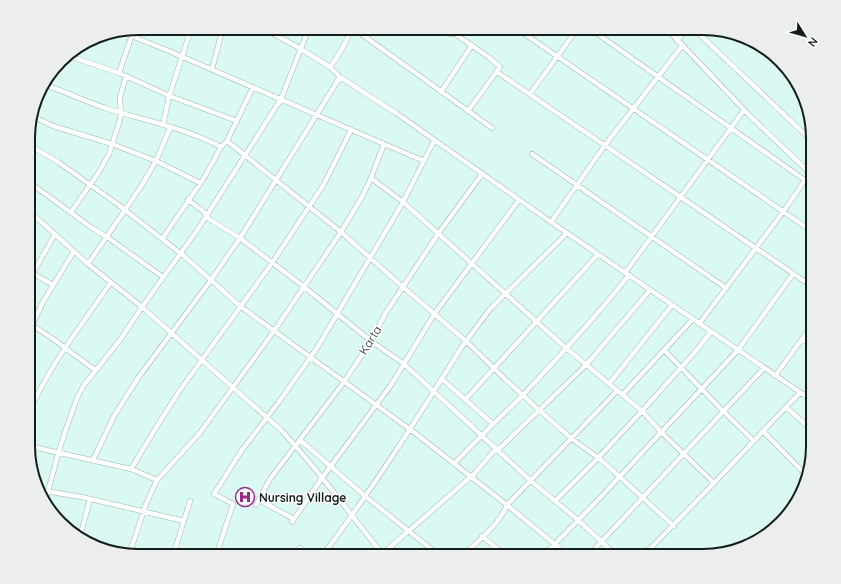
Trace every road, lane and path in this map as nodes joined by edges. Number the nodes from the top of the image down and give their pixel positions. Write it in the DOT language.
graph roads {
  1 [pos="190,35"];
  2 [pos="221,35"];
  3 [pos="279,35"];
  4 [pos="306,35"];
  5 [pos="349,35"];
  6 [pos="362,35"];
  7 [pos="456,35"];
  8 [pos="526,35"];
  9 [pos="573,35"];
  10 [pos="599,35"];
  11 [pos="672,35"];
  12 [pos="682,35"];
  13 [pos="700,35"];
  14 [pos="132,36"];
  15 [pos="677,41"];
  16 [pos="472,46"];
  17 [pos="682,46"];
  18 [pos="301,49"];
  19 [pos="558,56"];
  20 [pos="183,57"];
  21 [pos="73,58"];
  22 [pos="330,67"];
  23 [pos="212,69"];
  24 [pos="497,72"];
  25 [pos="119,73"];
  26 [pos="126,76"];
  27 [pos="340,77"];
  28 [pos="658,77"];
  29 [pos="49,87"];
  30 [pos="253,87"];
  31 [pos="441,92"];
  32 [pos="530,94"];
  33 [pos="170,96"];
  34 [pos="281,99"];
  35 [pos="632,108"];
  36 [pos="744,110"];
  37 [pos="468,111"];
  38 [pos="120,113"];
  39 [pos="316,115"];
  40 [pos="37,119"];
  41 [pos="237,121"];
  42 [pos="163,125"];
  43 [pos="170,128"];
  44 [pos="492,128"];
  45 [pos="732,128"];
  46 [pos="351,130"];
  47 [pos="806,135"];
  48 [pos="227,141"];
  49 [pos="434,141"];
  50 [pos="112,144"];
  51 [pos="384,144"];
  52 [pos="605,145"];
  53 [pos="221,147"];
  54 [pos="35,149"];
  55 [pos="532,154"];
  56 [pos="245,156"];
  57 [pos="156,161"];
  58 [pos="424,161"];
  59 [pos="708,161"];
  60 [pos="806,169"];
  61 [pos="482,174"];
  62 [pos="371,178"];
  63 [pos="277,180"];
  64 [pos="806,180"];
  65 [pos="200,183"];
  66 [pos="90,184"];
  67 [pos="577,184"];
  68 [pos="35,186"];
  69 [pos="680,197"];
  70 [pos="188,200"];
  71 [pos="519,200"];
  72 [pos="403,202"];
  73 [pos="310,206"];
  74 [pos="125,210"];
  75 [pos="71,212"];
  76 [pos="783,212"];
  77 [pos="207,215"];
  78 [pos="35,216"];
  79 [pos="551,222"];
  80 [pos="806,227"];
  81 [pos="341,232"];
  82 [pos="567,232"];
  83 [pos="55,234"];
  84 [pos="438,234"];
  85 [pos="652,236"];
  86 [pos="106,237"];
  87 [pos="240,238"];
  88 [pos="162,239"];
  89 [pos="756,248"];
  90 [pos="74,251"];
  91 [pos="180,254"];
  92 [pos="598,254"];
  93 [pos="371,258"];
  94 [pos="272,263"];
  95 [pos="35,264"];
  96 [pos="88,264"];
  97 [pos="471,264"];
  98 [pos="627,274"];
  99 [pos="793,274"];
  100 [pos="35,275"];
  101 [pos="163,277"];
  102 [pos="211,280"];
  103 [pos="111,282"];
  104 [pos="806,282"];
  105 [pos="53,285"];
  106 [pos="303,286"];
  107 [pos="403,287"];
  108 [pos="726,288"];
  109 [pos="650,290"];
  110 [pos="506,294"];
  111 [pos="672,305"];
  112 [pos="240,306"];
  113 [pos="142,307"];
  114 [pos="338,313"];
  115 [pos="435,313"];
  116 [pos="35,317"];
  117 [pos="693,319"];
  118 [pos="537,321"];
  119 [pos="699,324"];
  120 [pos="35,327"];
  121 [pos="274,331"];
  122 [pos="711,332"];
  123 [pos="172,333"];
  124 [pos="806,334"];
  125 [pos="802,339"];
  126 [pos="371,341"];
  127 [pos="466,341"];
  128 [pos="806,342"];
  129 [pos="64,348"];
  130 [pos="566,348"];
  131 [pos="664,350"];
  132 [pos="738,350"];
  133 [pos="310,358"];
  134 [pos="202,360"];
  135 [pos="404,364"];
  136 [pos="586,365"];
  137 [pos="681,368"];
  138 [pos="764,368"];
  139 [pos="493,369"];
  140 [pos="96,370"];
  141 [pos="775,376"];
  142 [pos="442,379"];
  143 [pos="344,382"];
  144 [pos="609,384"];
  145 [pos="232,388"];
  146 [pos="702,390"];
  147 [pos="434,391"];
  148 [pos="617,391"];
  149 [pos="800,393"];
  150 [pos="623,394"];
  151 [pos="522,395"];
  152 [pos="806,397"];
  153 [pos="35,398"];
  154 [pos="465,400"];
  155 [pos="376,406"];
  156 [pos="786,407"];
  157 [pos="539,410"];
  158 [pos="642,411"];
  159 [pos="723,412"];
  160 [pos="266,418"];
  161 [pos="493,424"];
  162 [pos="806,424"];
  163 [pos="409,429"];
  164 [pos="763,431"];
  165 [pos="662,433"];
  166 [pos="481,435"];
  167 [pos="572,439"];
  168 [pos="300,440"];
  169 [pos="754,441"];
  170 [pos="295,445"];
  171 [pos="35,448"];
  172 [pos="497,450"];
  173 [pos="58,454"];
  174 [pos="684,454"];
  175 [pos="598,458"];
  176 [pos="93,460"];
  177 [pos="454,464"];
  178 [pos="331,467"];
  179 [pos="131,469"];
  180 [pos="803,472"];
  181 [pos="470,477"];
  182 [pos="322,478"];
  183 [pos="619,478"];
  184 [pos="157,480"];
  185 [pos="531,481"];
  186 [pos="714,483"];
  187 [pos="48,492"];
  188 [pos="365,496"];
  189 [pos="644,498"];
  190 [pos="90,499"];
  191 [pos="259,500"];
  192 [pos="190,501"];
  193 [pos="555,501"];
  194 [pos="256,504"];
  195 [pos="507,505"];
  196 [pos="144,512"];
  197 [pos="351,515"];
  198 [pos="184,520"];
  199 [pos="578,520"];
  200 [pos="674,526"];
  201 [pos="408,531"];
  202 [pos="81,532"];
  203 [pos="482,536"];
  204 [pos="601,542"];
  205 [pos="554,544"];
  206 [pos="131,549"];
  207 [pos="175,549"];
  208 [pos="218,549"];
  209 [pos="327,549"];
  210 [pos="377,549"];
  211 [pos="388,549"];
  212 [pos="431,549"];
  213 [pos="469,549"];
  214 [pos="498,549"];
  215 [pos="549,549"];
  216 [pos="560,549"];
  217 [pos="594,549"];
  218 [pos="609,549"];
  219 [pos="651,549"];
  1 -- 20 [label="street"];
  2 -- 23 [label="street"];
  3 -- 18 [label="street"];
  4 -- 18 [label="street"];
  5 -- 22 [label="street"];
  6 -- 31 [label="street"];
  7 -- 16 [label="street"];
  8 -- 19 [label="street"];
  9 -- 19 [label="street"];
  10 -- 28 [label="street"];
  11 -- 15 [label="street"];
  12 -- 15 [label="street"];
  13 -- 47 [label="street"];
  14 -- 20 [label="street"];
  14 -- 25 [label="street"];
  15 -- 17 [label="street"];
  16 -- 24 [label="street"];
  16 -- 31 [label="street"];
  17 -- 28 [label="street"];
  17 -- 36 [label="street"];
  18 -- 22 [label="street"];
  18 -- 34 [label="street"];
  19 -- 32 [label="street"];
  19 -- 35 [label="street"];
  20 -- 23 [label="street"];
  20 -- 33 [label="street"];
  21 -- 25 [label="street"];
  22 -- 27 [label="street"];
  23 -- 30 [label="street"];
  24 -- 32 [label="street"];
  24 -- 37 [label="street"];
  25 -- 26 [label="street"];
  26 -- 33 [label="street"];
  26 -- 38 [label="street"];
  27 -- 39 [label="street"];
  27 -- 49 [label="street"];
  28 -- 35 [label="street"];
  28 -- 45 [label="street"];
  29 -- 38 [label="street"];
  30 -- 34 [label="street"];
  30 -- 41 [label="street"];
  31 -- 37 [label="street"];
  32 -- 52 [label="street"];
  33 -- 41 [label="street"];
  33 -- 42 [label="street"];
  34 -- 39 [label="street"];
  34 -- 56 [label="street"];
  35 -- 52 [label="street"];
  35 -- 59 [label="street"];
  36 -- 45 [label="street"];
  36 -- 60 [label="street"];
  37 -- 44 [label="street"];
  38 -- 42 [label="street"];
  38 -- 50 [label="street"];
  39 -- 46 [label="street"];
  39 -- 63 [label="street"];
  40 -- 50 [label="street"];
  41 -- 48 [label="street"];
  42 -- 43 [label="street"];
  43 -- 53 [label="street"];
  43 -- 57 [label="street"];
  45 -- 59 [label="street"];
  45 -- 64 [label="street"];
  46 -- 51 [label="street"];
  46 -- 73 [label="street"];
  48 -- 53 [label="street"];
  48 -- 56 [label="street"];
  49 -- 58 [label="street"];
  49 -- 61 [label="street"];
  50 -- 57 [label="street"];
  50 -- 66 [label="street"];
  51 -- 58 [label="street"];
  51 -- 62 [label="street"];
  52 -- 67 [label="street"];
  52 -- 69 [label="street"];
  53 -- 65 [label="street"];
  54 -- 66 [label="street"];
  55 -- 67 [label="street"];
  56 -- 63 [label="street"];
  56 -- 77 [label="street"];
  57 -- 65 [label="street"];
  57 -- 74 [label="street"];
  58 -- 72 [label="street"];
  59 -- 69 [label="street"];
  59 -- 76 [label="street"];
  61 -- 71 [label="street"];
  61 -- 84 [label="street, Karta"];
  62 -- 72 [label="street"];
  62 -- 81 [label="street"];
  63 -- 73 [label="street"];
  63 -- 87 [label="street"];
  64 -- 76 [label="street"];
  65 -- 70 [label="street"];
  66 -- 74 [label="street"];
  66 -- 75 [label="street"];
  67 -- 79 [label="street"];
  67 -- 85 [label="street"];
  68 -- 75 [label="street"];
  69 -- 85 [label="street"];
  69 -- 89 [label="street"];
  70 -- 77 [label="street"];
  70 -- 88 [label="street"];
  71 -- 79 [label="street"];
  71 -- 97 [label="street"];
  72 -- 84 [label="street"];
  72 -- 93 [label="street"];
  73 -- 81 [label="street"];
  73 -- 94 [label="street"];
  74 -- 86 [label="street"];
  74 -- 88 [label="street"];
  75 -- 86 [label="street"];
  76 -- 80 [label="street"];
  76 -- 89 [label="street"];
  77 -- 87 [label="street"];
  77 -- 91 [label="street"];
  78 -- 83 [label="street"];
  79 -- 82 [label="street"];
  81 -- 93 [label="street"];
  81 -- 106 [label="street"];
  82 -- 92 [label="street"];
  82 -- 110 [label="street"];
  83 -- 90 [label="street"];
  83 -- 95 [label="street"];
  84 -- 97 [label="street"];
  84 -- 107 [label="street, Karta"];
  85 -- 98 [label="street"];
  85 -- 108 [label="street"];
  86 -- 96 [label="street"];
  86 -- 101 [label="street"];
  87 -- 94 [label="street"];
  87 -- 102 [label="street"];
  88 -- 91 [label="street"];
  89 -- 99 [label="street"];
  89 -- 108 [label="street"];
  90 -- 96 [label="street"];
  90 -- 105 [label="street"];
  91 -- 101 [label="street"];
  91 -- 102 [label="street"];
  92 -- 98 [label="street"];
  92 -- 118 [label="street"];
  93 -- 107 [label="street"];
  93 -- 114 [label="street"];
  94 -- 106 [label="street"];
  94 -- 112 [label="street"];
  96 -- 103 [label="street"];
  97 -- 110 [label="street"];
  97 -- 115 [label="street"];
  98 -- 109 [label="street"];
  98 -- 130 [label="street"];
  99 -- 104 [label="street"];
  99 -- 132 [label="street"];
  100 -- 105 [label="street"];
  101 -- 113 [label="street"];
  102 -- 112 [label="street"];
  102 -- 123 [label="street"];
  103 -- 113 [label="street"];
  103 -- 129 [label="street"];
  105 -- 116 [label="street"];
  106 -- 114 [label="street"];
  106 -- 121 [label="street"];
  107 -- 115 [label="street"];
  107 -- 126 [label="street, Karta"];
  108 -- 119 [label="street"];
  109 -- 111 [label="street"];
  109 -- 136 [label="street"];
  110 -- 118 [label="street"];
  110 -- 127 [label="street"];
  111 -- 117 [label="street"];
  111 -- 144 [label="street"];
  112 -- 121 [label="street"];
  112 -- 134 [label="street"];
  113 -- 123 [label="street"];
  113 -- 140 [label="street"];
  114 -- 126 [label="street"];
  114 -- 133 [label="street"];
  115 -- 127 [label="street"];
  115 -- 135 [label="street"];
  117 -- 119 [label="street"];
  117 -- 131 [label="street"];
  118 -- 130 [label="street"];
  118 -- 139 [label="street"];
  119 -- 122 [label="street"];
  120 -- 129 [label="street"];
  121 -- 133 [label="street"];
  121 -- 145 [label="street"];
  122 -- 132 [label="street"];
  122 -- 137 [label="street"];
  123 -- 134 [label="street"];
  123 -- 176 [label="street"];
  124 -- 125 [label="street"];
  125 -- 128 [label="street"];
  125 -- 141 [label="street"];
  126 -- 135 [label="street"];
  126 -- 143 [label="street, Karta"];
  127 -- 139 [label="street"];
  127 -- 142 [label="street"];
  129 -- 140 [label="street"];
  129 -- 153 [label="street"];
  130 -- 136 [label="street"];
  130 -- 151 [label="street"];
  131 -- 137 [label="street"];
  131 -- 150 [label="street"];
  132 -- 138 [label="street"];
  132 -- 146 [label="street"];
  133 -- 143 [label="street"];
  133 -- 160 [label="street"];
  134 -- 145 [label="street"];
  134 -- 179 [label="street"];
  135 -- 147 [label="street"];
  135 -- 155 [label="street"];
  136 -- 144 [label="street"];
  136 -- 157 [label="street"];
  137 -- 146 [label="street"];
  137 -- 158 [label="street"];
  138 -- 141 [label="street"];
  138 -- 159 [label="street"];
  139 -- 151 [label="street"];
  139 -- 154 [label="street"];
  140 -- 173 [label="street"];
  141 -- 149 [label="street"];
  142 -- 147 [label="street"];
  142 -- 154 [label="street"];
  143 -- 155 [label="street"];
  143 -- 168 [label="street, Karta"];
  144 -- 148 [label="street"];
  145 -- 160 [label="street"];
  145 -- 184 [label="street"];
  146 -- 159 [label="street"];
  146 -- 165 [label="street"];
  147 -- 163 [label="street"];
  147 -- 166 [label="street"];
  148 -- 150 [label="street"];
  148 -- 167 [label="street"];
  149 -- 152 [label="street"];
  149 -- 156 [label="street"];
  150 -- 158 [label="street"];
  151 -- 157 [label="street"];
  151 -- 161 [label="street"];
  154 -- 161 [label="street"];
  155 -- 163 [label="street"];
  155 -- 178 [label="street"];
  156 -- 162 [label="street"];
  156 -- 164 [label="street"];
  157 -- 167 [label="street"];
  157 -- 172 [label="street"];
  158 -- 165 [label="street"];
  158 -- 175 [label="street"];
  159 -- 169 [label="street"];
  159 -- 174 [label="street"];
  160 -- 170 [label="street"];
  160 -- 208 [label="street"];
  161 -- 166 [label="street"];
  163 -- 177 [label="street"];
  163 -- 188 [label="street"];
  164 -- 169 [label="street"];
  164 -- 180 [label="street"];
  165 -- 174 [label="street"];
  165 -- 183 [label="street"];
  166 -- 172 [label="street"];
  166 -- 177 [label="street"];
  167 -- 175 [label="street"];
  167 -- 185 [label="street"];
  168 -- 170 [label="street, Karta"];
  168 -- 178 [label="street"];
  169 -- 186 [label="street"];
  170 -- 182 [label="street"];
  170 -- 191 [label="street, Karta"];
  171 -- 173 [label="street"];
  172 -- 181 [label="street"];
  172 -- 185 [label="street"];
  173 -- 176 [label="street"];
  173 -- 187 [label="street"];
  174 -- 186 [label="street"];
  174 -- 189 [label="street"];
  175 -- 183 [label="street"];
  175 -- 193 [label="street"];
  176 -- 179 [label="street"];
  177 -- 181 [label="street"];
  178 -- 182 [label="street"];
  178 -- 188 [label="street"];
  179 -- 184 [label="street"];
  181 -- 195 [label="street"];
  181 -- 201 [label="street"];
  182 -- 191 [label="street"];
  182 -- 197 [label="street"];
  183 -- 189 [label="street"];
  183 -- 199 [label="street"];
  184 -- 196 [label="street"];
  185 -- 193 [label="street"];
  185 -- 195 [label="street"];
  186 -- 200 [label="street"];
  187 -- 190 [label="street"];
  188 -- 197 [label="street"];
  188 -- 201 [label="street"];
  189 -- 200 [label="street"];
  189 -- 204 [label="street"];
  190 -- 196 [label="street"];
  190 -- 202 [label="street"];
  191 -- 194 [label="street, Karta"];
  192 -- 198 [label="street"];
  193 -- 199 [label="street"];
  195 -- 203 [label="street"];
  195 -- 205 [label="street"];
  196 -- 198 [label="street"];
  196 -- 206 [label="street"];
  197 -- 209 [label="street"];
  197 -- 210 [label="street"];
  198 -- 207 [label="street"];
  199 -- 204 [label="street"];
  199 -- 205 [label="street"];
  200 -- 219 [label="street"];
  201 -- 211 [label="street"];
  201 -- 212 [label="street"];
  203 -- 213 [label="street"];
  203 -- 214 [label="street"];
  204 -- 217 [label="street"];
  204 -- 218 [label="street"];
  205 -- 215 [label="street"];
  205 -- 216 [label="street"];
}
